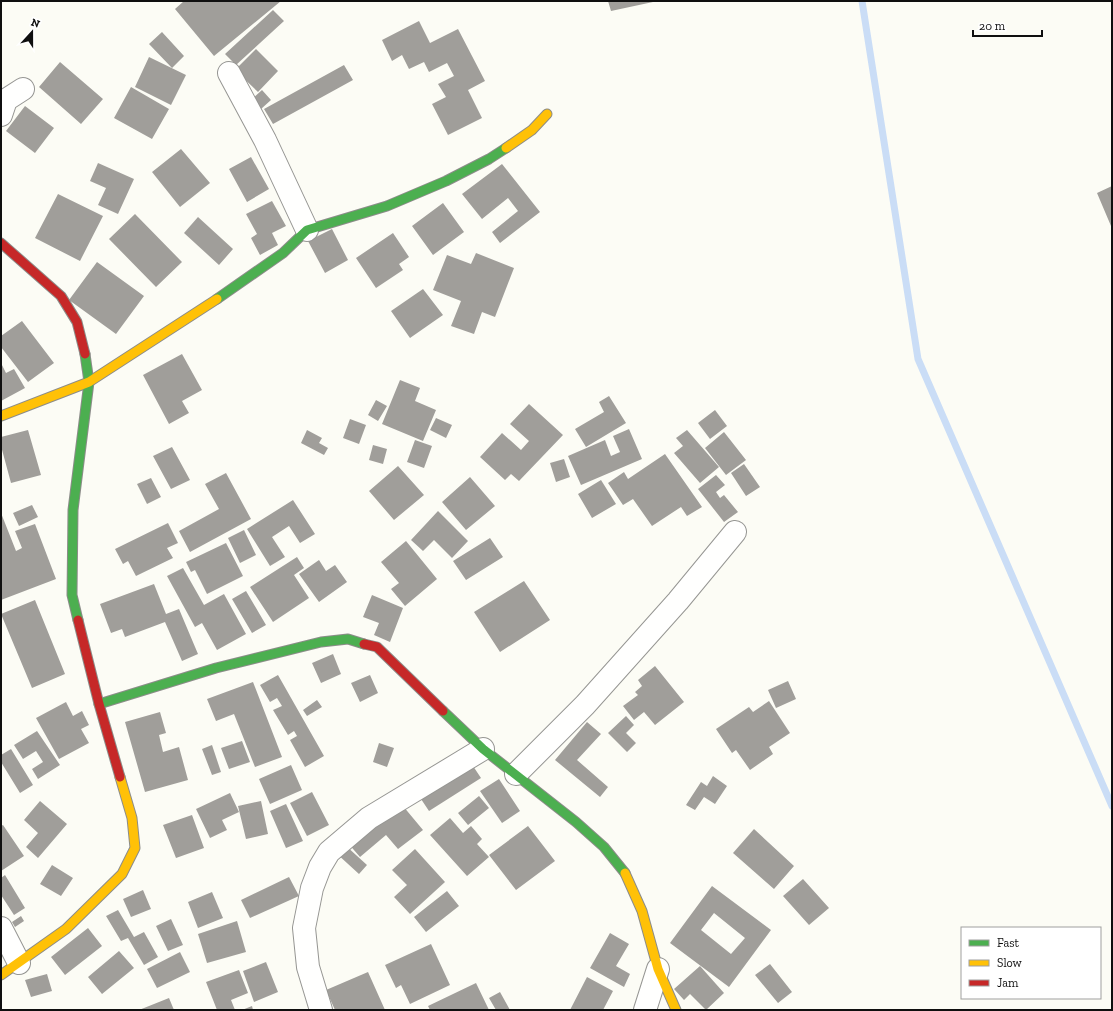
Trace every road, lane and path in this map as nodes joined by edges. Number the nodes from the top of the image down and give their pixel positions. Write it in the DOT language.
graph roads {
  1 [pos="230,73"];
  2 [pos="23,89"];
  3 [pos="547,114"];
  4 [pos="1,115"];
  5 [pos="307,230"];
  6 [pos="1,243"];
  7 [pos="88,382"];
  8 [pos="1,416"];
  9 [pos="735,532"];
  10 [pos="99,704"];
  11 [pos="483,749"];
  12 [pos="516,774"];
  13 [pos="1,928"];
  14 [pos="20,963"];
  15 [pos="658,969"];
  16 [pos="1,975"];
  17 [pos="321,1010"];
  18 [pos="645,1010"];
  19 [pos="676,1010"];
  1 -- 5 [label="street"];
  2 -- 4 [label="street"];
  3 -- 5 [label="street"];
  5 -- 7 [label="street"];
  6 -- 7 [label="street"];
  7 -- 8 [label="street"];
  7 -- 10 [label="street"];
  9 -- 12 [label="street"];
  10 -- 11 [label="street"];
  10 -- 14 [label="street"];
  11 -- 12 [label="street"];
  11 -- 17 [label="street"];
  12 -- 15 [label="street"];
  13 -- 14 [label="street"];
  14 -- 16 [label="street"];
  15 -- 18 [label="street"];
  15 -- 19 [label="street"];
}
